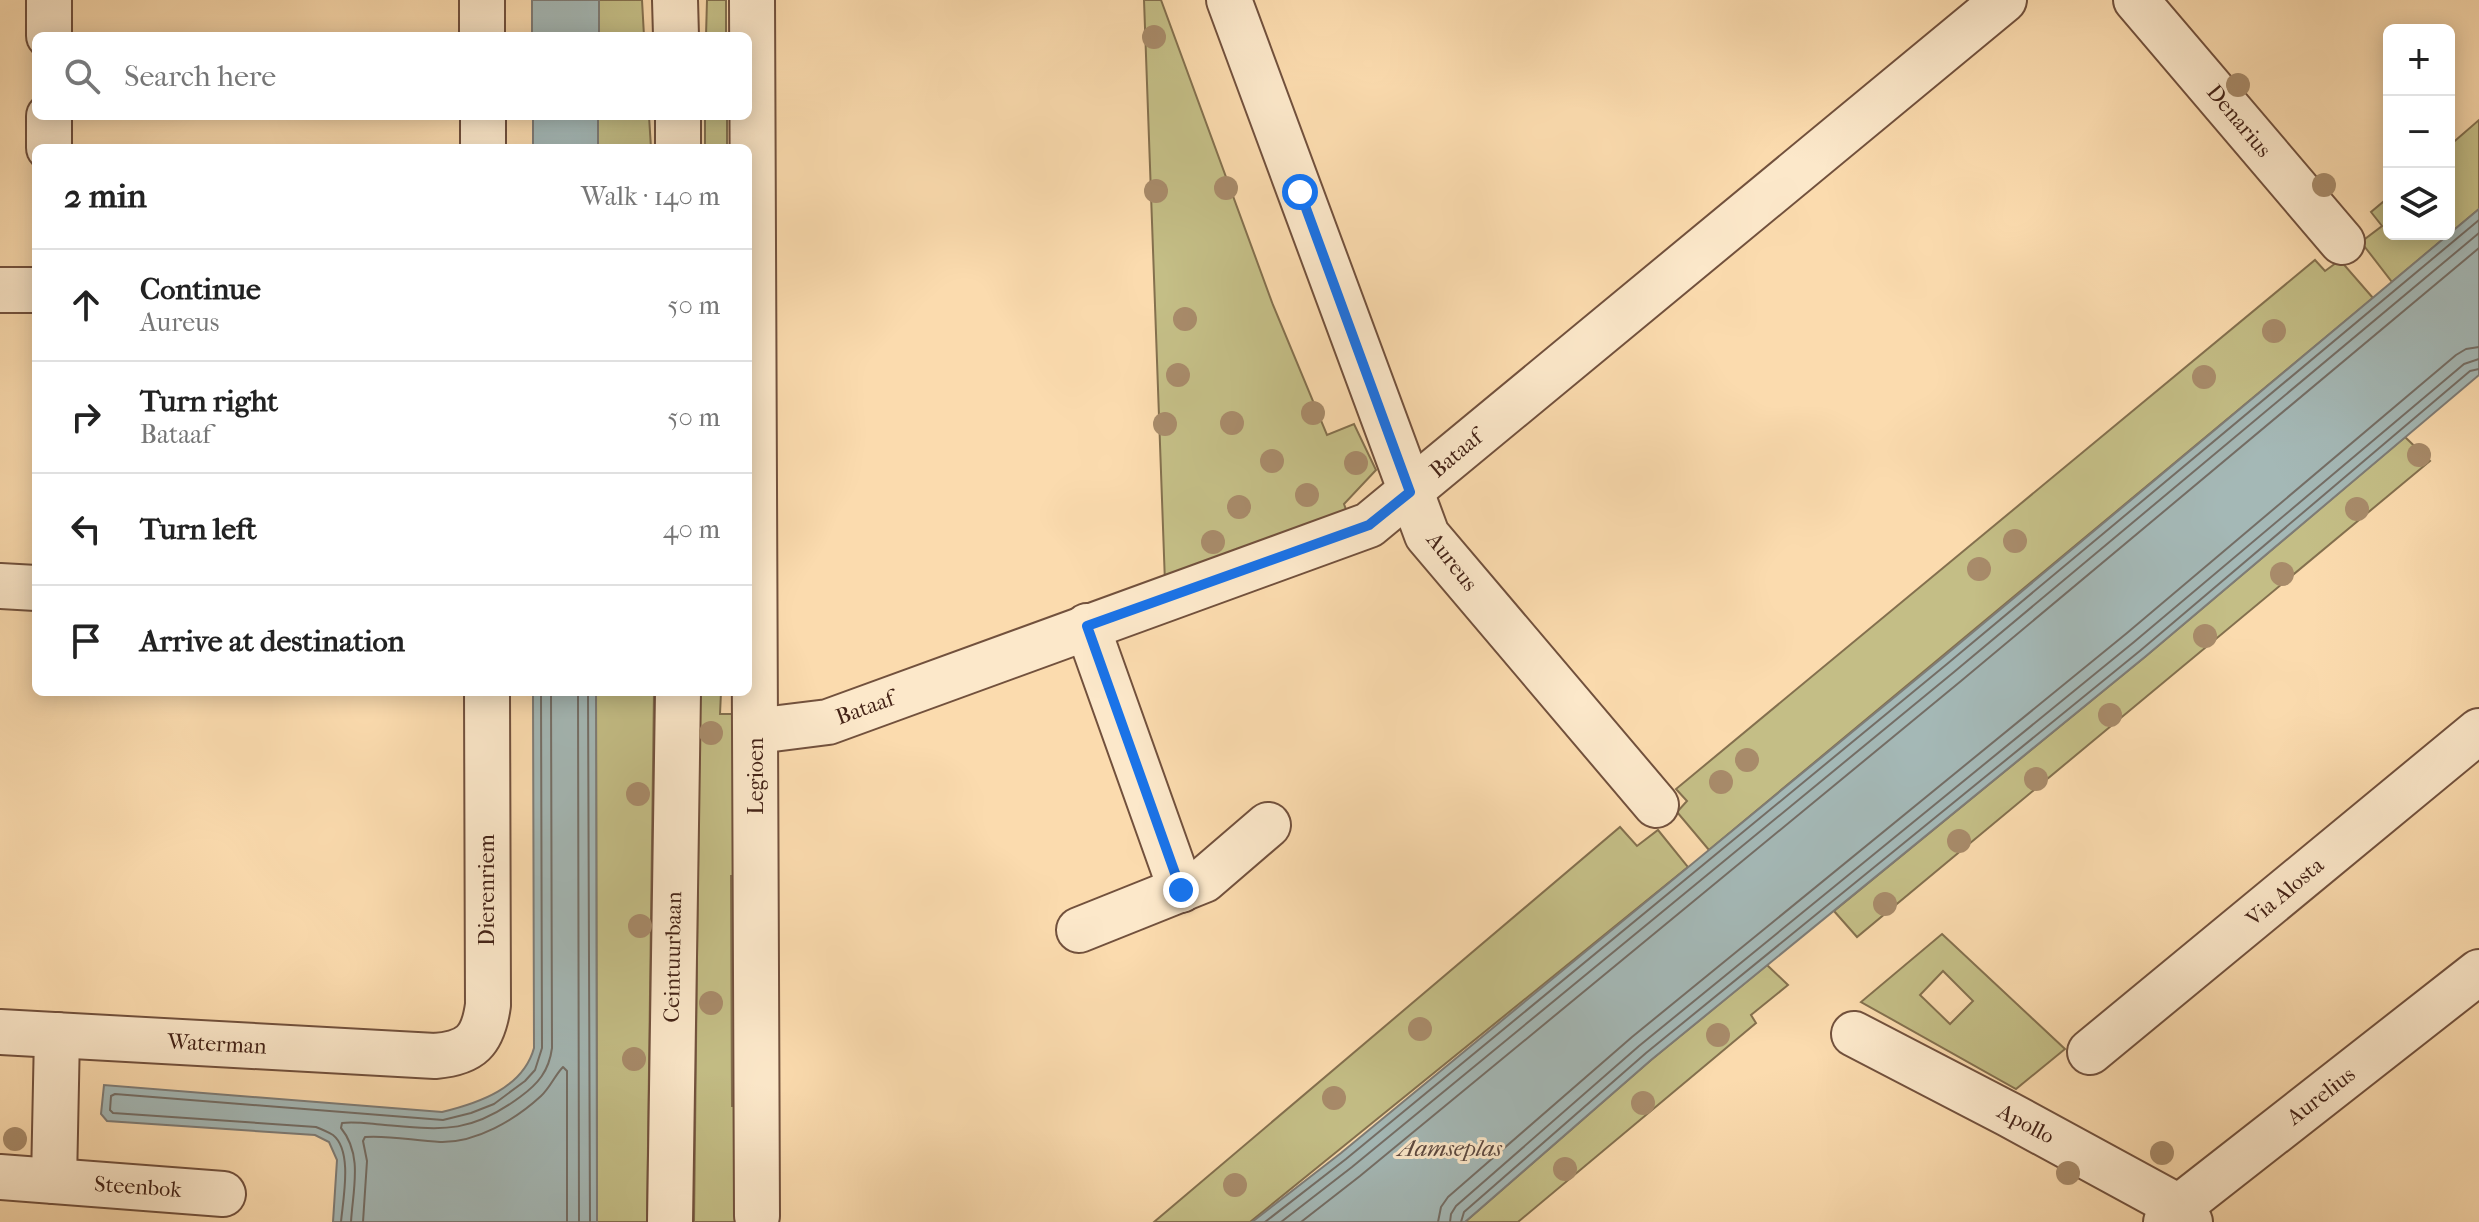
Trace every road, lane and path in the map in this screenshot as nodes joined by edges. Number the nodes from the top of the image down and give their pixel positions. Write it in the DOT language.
graph roads {
  1 [pos="49,0"];
  2 [pos="482,0"];
  3 [pos="675,0"];
  4 [pos="752,0"];
  5 [pos="1229,0"];
  6 [pos="2004,0"];
  7 [pos="2136,0"];
  8 [pos="49,32"];
  9 [pos="482,32"];
  10 [pos="676,32"];
  11 [pos="49,120"];
  12 [pos="483,120"];
  13 [pos="678,120"];
  14 [pos="49,144"];
  15 [pos="483,144"];
  16 [pos="678,144"];
  17 [pos="2342,242"];
  18 [pos="0,290"];
  19 [pos="32,290"];
  20 [pos="1410,492"];
  21 [pos="0,586"];
  22 [pos="32,588"];
  23 [pos="1087,626"];
  24 [pos="487,696"];
  25 [pos="678,696"];
  26 [pos="756,731"];
  27 [pos="2479,731"];
  28 [pos="1656,805"];
  29 [pos="1268,825"];
  30 [pos="1181,890"];
  31 [pos="1079,930"];
  32 [pos="2479,972"];
  33 [pos="0,1032"];
  34 [pos="1854,1034"];
  35 [pos="57,1035"];
  36 [pos="2090,1052"];
  37 [pos="435,1056"];
  38 [pos="0,1177"];
  39 [pos="54,1181"];
  40 [pos="223,1194"];
  41 [pos="757,1216"];
  42 [pos="2179,1217"];
  43 [pos="670,1222"];
  1 -- 8 [label="street"];
  2 -- 9 [label="street"];
  3 -- 10 [label="street"];
  4 -- 26 [label="street, Legioen"];
  5 -- 20 [label="street, Aureus"];
  6 -- 20 [label="street, Bataaf"];
  7 -- 17 [label="street, Denarius"];
  11 -- 14 [label="street"];
  12 -- 15 [label="street"];
  13 -- 16 [label="street"];
  18 -- 19 [label="street"];
  20 -- 23 [label="street, Bataaf"];
  20 -- 28 [label="street, Aureus"];
  21 -- 22 [label="street"];
  23 -- 26 [label="street, Bataaf"];
  23 -- 30 [label="street"];
  24 -- 37 [label="street, Dierenriem"];
  25 -- 43 [label="street, Ceintuurbaan"];
  26 -- 41 [label="street, Legioen"];
  27 -- 36 [label="street, Via Alosta"];
  29 -- 30 [label="street"];
  30 -- 31 [label="street"];
  32 -- 42 [label="street, Aurelius"];
  33 -- 35 [label="street, Waterman"];
  34 -- 42 [label="street, Apollo"];
  35 -- 37 [label="street, Waterman"];
  35 -- 39 [label="street"];
  38 -- 39 [label="street, Steenbok"];
  39 -- 40 [label="street, Steenbok"];
}
